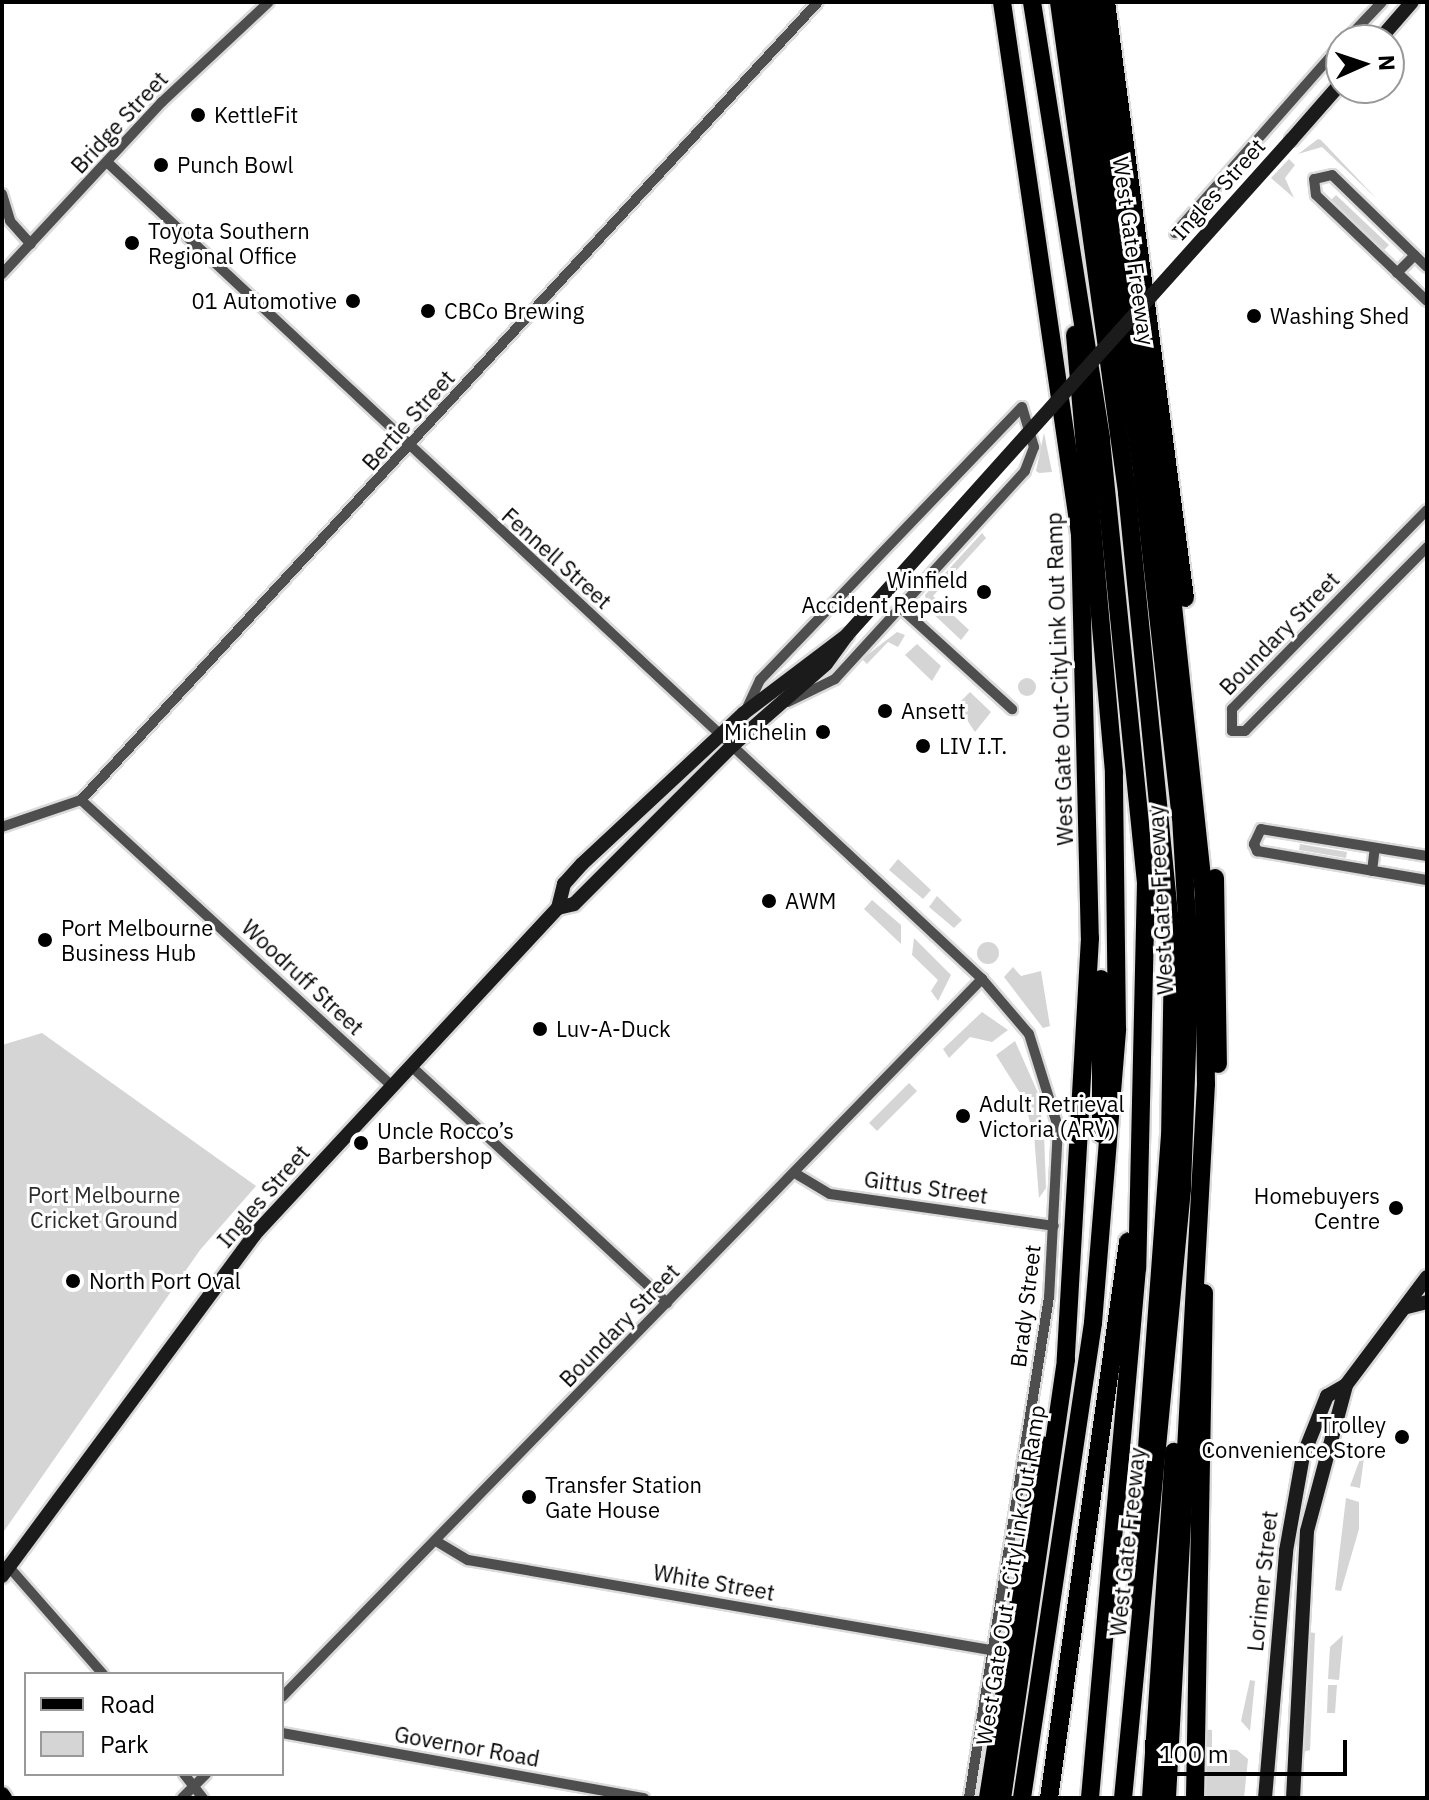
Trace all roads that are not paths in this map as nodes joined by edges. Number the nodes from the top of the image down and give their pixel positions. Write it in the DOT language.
graph roads {
  1 [pos="269,2"];
  2 [pos="818,2"];
  3 [pos="1002,2"];
  4 [pos="1032,2"];
  5 [pos="1059,2"];
  6 [pos="1075,2"];
  7 [pos="1092,2"];
  8 [pos="1106,2"];
  9 [pos="1382,2"];
  10 [pos="1412,2"];
  11 [pos="1361,24"];
  12 [pos="1393,24"];
  13 [pos="1325,63"];
  14 [pos="1325,101"];
  15 [pos="108,163"];
  16 [pos="2,194"];
  17 [pos="1175,233"];
  18 [pos="31,244"];
  19 [pos="1415,255"];
  20 [pos="1427,267"];
  21 [pos="1072,273"];
  22 [pos="1397,273"];
  23 [pos="2,274"];
  24 [pos="1427,301"];
  25 [pos="409,449"];
  26 [pos="1427,510"];
  27 [pos="1427,547"];
  28 [pos="902,609"];
  29 [pos="847,635"];
  30 [pos="1086,658"];
  31 [pos="1012,709"];
  32 [pos="744,713"];
  33 [pos="757,723"];
  34 [pos="721,734"];
  35 [pos="733,745"];
  36 [pos="81,800"];
  37 [pos="619,826"];
  38 [pos="2,827"];
  39 [pos="635,840"];
  40 [pos="1375,848"];
  41 [pos="1427,856"];
  42 [pos="1372,871"];
  43 [pos="1427,880"];
  44 [pos="558,908"];
  45 [pos="982,979"];
  46 [pos="411,1066"];
  47 [pos="392,1086"];
  48 [pos="1144,1108"];
  49 [pos="798,1175"];
  50 [pos="1054,1226"];
  51 [pos="1100,1265"];
  52 [pos="1427,1277"];
  53 [pos="1427,1302"];
  54 [pos="667,1303"];
  55 [pos="1407,1307"];
  56 [pos="1190,1330"];
  57 [pos="1066,1360"];
  58 [pos="1346,1385"];
  59 [pos="1197,1530"];
  60 [pos="436,1541"];
  61 [pos="5,1572"];
  62 [pos="1143,1576"];
  63 [pos="990,1650"];
  64 [pos="101,1672"];
  65 [pos="284,1695"];
  66 [pos="284,1733"];
  67 [pos="186,1776"];
  68 [pos="204,1776"];
  69 [pos="194,1786"];
  70 [pos="182,1798"];
  71 [pos="203,1798"];
  72 [pos="644,1798"];
  73 [pos="969,1798"];
  74 [pos="988,1798"];
  75 [pos="1002,1798"];
  76 [pos="1022,1798"];
  77 [pos="1049,1798"];
  78 [pos="1090,1798"];
  79 [pos="1123,1798"];
  80 [pos="1151,1798"];
  81 [pos="1167,1798"];
  82 [pos="1176,1798"];
  83 [pos="1195,1798"];
  84 [pos="1265,1798"];
  85 [pos="1293,1798"];
  1 -- 15 [label="street, Bridge Street"];
  2 -- 25 [label="street, Bertie Street"];
  3 -- 30 [label="highway, West Gate Out-CityLink Out Ramp"];
  4 -- 21 [label="highway, West Gate Freeway"];
  5 -- 62 [label="highway"];
  6 -- 62 [label="highway, West Gate Freeway"];
  7 -- 56 [label="highway"];
  8 -- 59 [label="highway"];
  9 -- 11 [label="street"];
  10 -- 12 [label="street"];
  13 -- 17 [label="street, Ingles Street"];
  14 -- 29 [label="street, Ingles Street, bridge"];
  15 -- 18 [label="street, Bridge Street"];
  15 -- 25 [label="street, Fennell Street"];
  16 -- 18 [label="street"];
  18 -- 23 [label="street, Bridge Street"];
  19 -- 20 [label="street"];
  19 -- 22 [label="street"];
  19 -- 22 [label="street"];
  21 -- 48 [label="highway, West Gate Freeway"];
  21 -- 51 [label="highway"];
  22 -- 24 [label="street"];
  25 -- 34 [label="street, Fennell Street"];
  25 -- 36 [label="street, Bertie Street"];
  26 -- 27 [label="street, Boundary Street"];
  28 -- 31 [label="street"];
  28 -- 32 [label="street, Ingles Street"];
  28 -- 33 [label="street, Ingles Street"];
  29 -- 32 [label="street, Ingles Street"];
  29 -- 33 [label="street, Ingles Street"];
  30 -- 51 [label="highway"];
  30 -- 57 [label="highway, West Gate Out-CityLink Out Ramp"];
  32 -- 34 [label="street, Ingles Street"];
  33 -- 35 [label="street, Ingles Street"];
  34 -- 35 [label="street, Fennell Street"];
  34 -- 37 [label="street, Ingles Street"];
  35 -- 39 [label="street, Ingles Street"];
  35 -- 45 [label="street, Fennell Street"];
  36 -- 38 [label="street, Bertie Street"];
  36 -- 47 [label="street, Woodruff Street"];
  37 -- 39 [label="street"];
  37 -- 44 [label="street, Ingles Street"];
  39 -- 44 [label="street, Ingles Street"];
  40 -- 41 [label="street"];
  40 -- 42 [label="street"];
  40 -- 42 [label="street"];
  42 -- 43 [label="street"];
  44 -- 46 [label="street, Ingles Street"];
  45 -- 49 [label="street, Boundary Street"];
  45 -- 50 [label="street, Brady Street"];
  46 -- 47 [label="street, Ingles Street"];
  46 -- 54 [label="street"];
  47 -- 61 [label="street, Ingles Street"];
  48 -- 77 [label="highway"];
  48 -- 78 [label="highway, West Gate Freeway"];
  49 -- 50 [label="street, Gittus Street"];
  49 -- 54 [label="street, Boundary Street"];
  50 -- 63 [label="street, Brady Street"];
  51 -- 76 [label="highway"];
  52 -- 55 [label="street, Lorimer Street"];
  53 -- 55 [label="street"];
  54 -- 60 [label="street, Boundary Street"];
  55 -- 58 [label="street, Lorimer Street"];
  56 -- 80 [label="highway"];
  56 -- 81 [label="highway"];
  57 -- 74 [label="highway"];
  57 -- 75 [label="highway, West Gate Out - CityLink Out Ramp"];
  58 -- 84 [label="street, Lorimer Street"];
  58 -- 85 [label="street, Lorimer Street"];
  59 -- 82 [label="highway"];
  59 -- 83 [label="highway"];
  60 -- 63 [label="street, White Street"];
  60 -- 65 [label="street, Boundary Street"];
  61 -- 64 [label="street"];
  62 -- 79 [label="highway, West Gate Freeway"];
  63 -- 73 [label="street, Brady Street"];
  66 -- 72 [label="street, Governor Road"];
  67 -- 69 [label="street"];
  68 -- 69 [label="street"];
  69 -- 70 [label="street"];
  69 -- 71 [label="street"];
}
